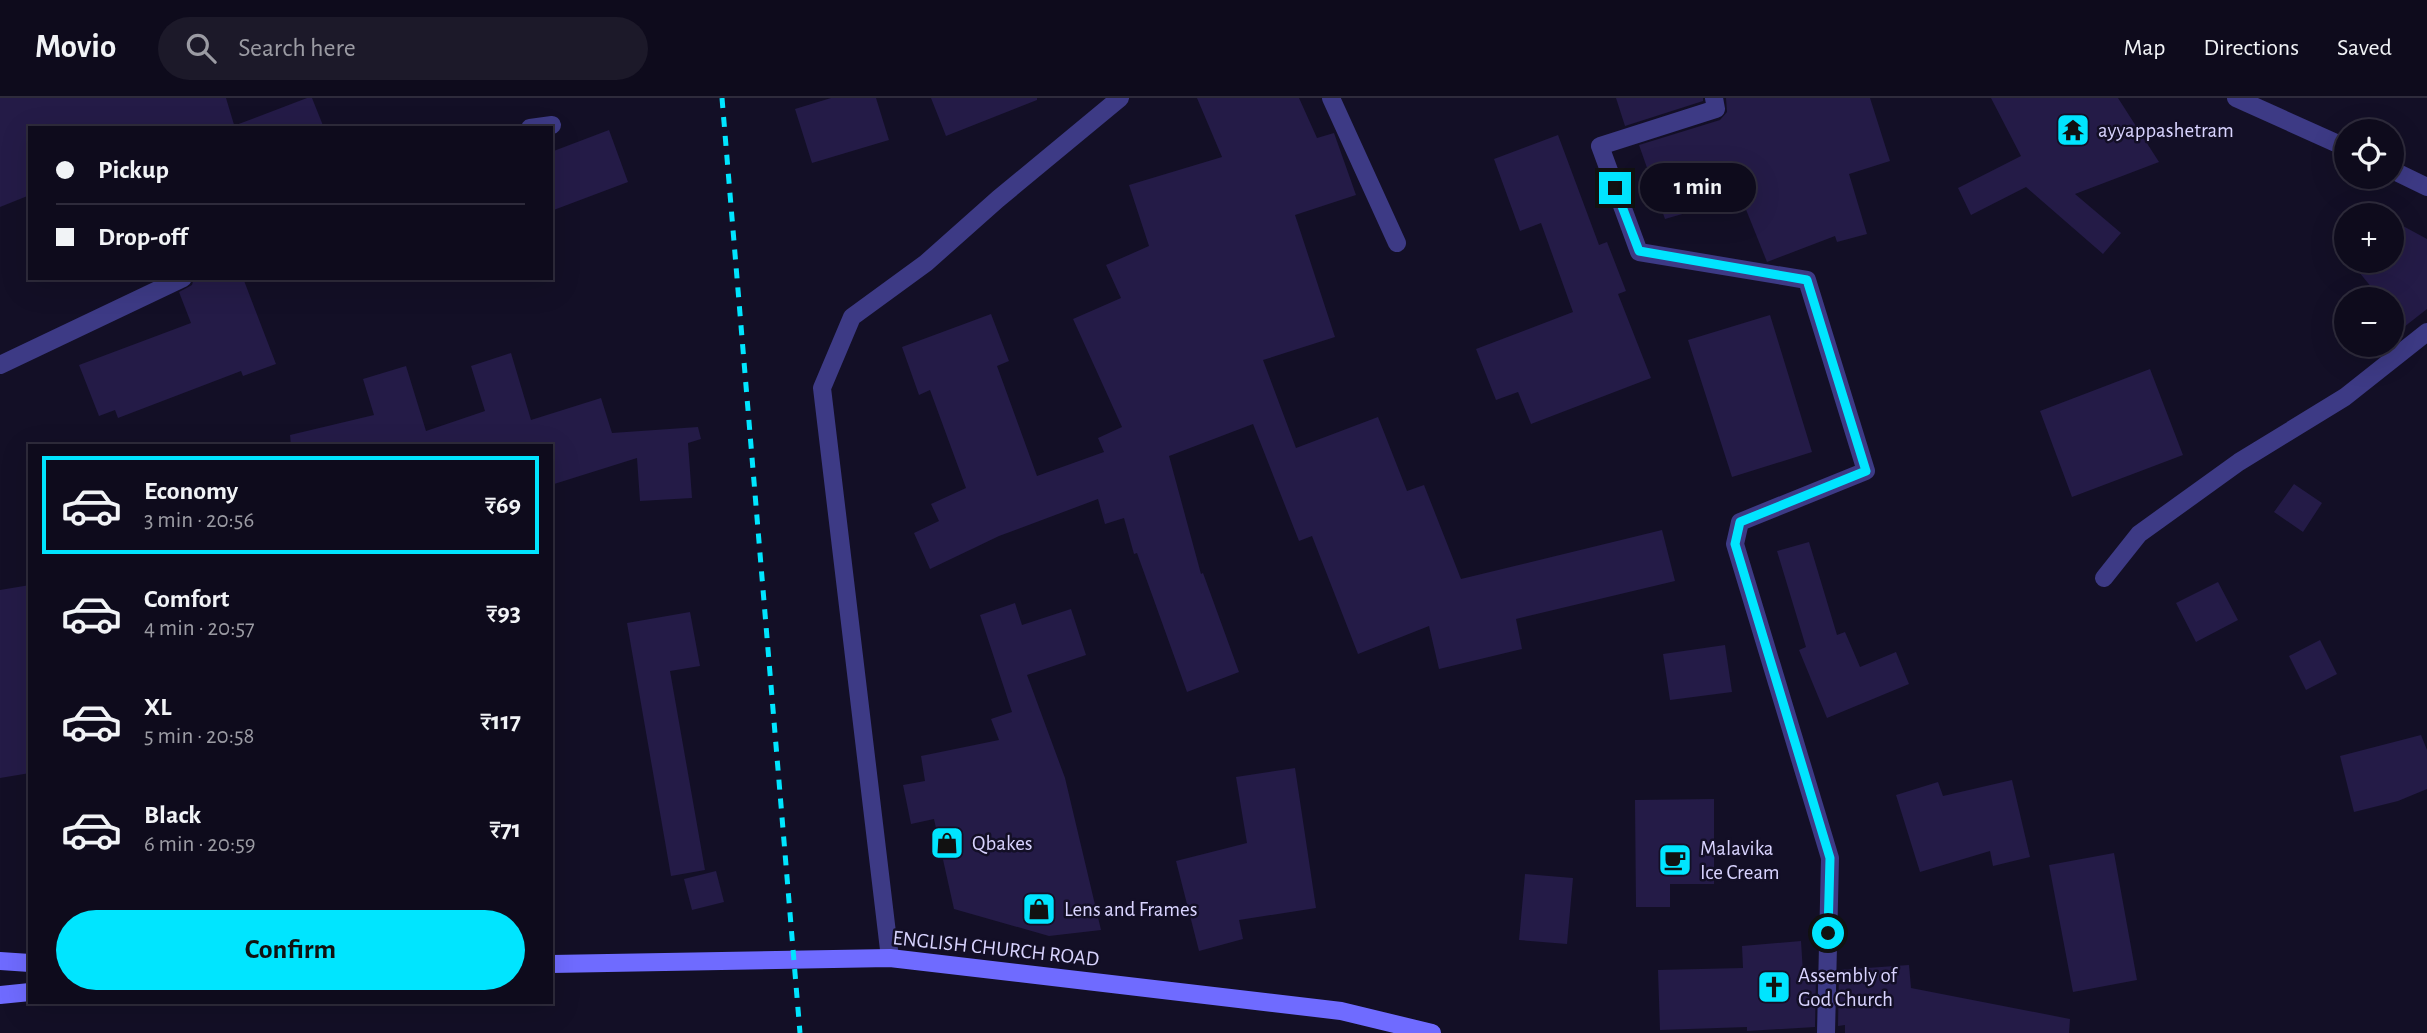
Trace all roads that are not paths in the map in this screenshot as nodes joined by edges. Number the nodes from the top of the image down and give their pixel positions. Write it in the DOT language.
graph roads {
  1 [pos="1120,98"];
  2 [pos="1331,98"];
  3 [pos="1714,98"];
  4 [pos="2236,98"];
  5 [pos="552,125"];
  6 [pos="545,126"];
  7 [pos="2334,142"];
  8 [pos="2404,176"];
  9 [pos="2427,187"];
  10 [pos="1397,243"];
  11 [pos="179,280"];
  12 [pos="2427,332"];
  13 [pos="0,365"];
  14 [pos="2104,578"];
  15 [pos="890,958"];
  16 [pos="0,961"];
  17 [pos="28,962"];
  18 [pos="553,964"];
  19 [pos="28,992"];
  20 [pos="0,995"];
  21 [pos="1432,1033"];
  22 [pos="1826,1033"];
  1 -- 15 [label="street"];
  2 -- 10 [label="street"];
  3 -- 22 [label="street"];
  4 -- 7 [label="street"];
  5 -- 6 [label="street"];
  8 -- 9 [label="street"];
  11 -- 13 [label="street"];
  12 -- 14 [label="street"];
  15 -- 18 [label="main road, ENGLISH CHURCH ROAD"];
  15 -- 21 [label="main road, ENGLISH CHURCH ROAD"];
  16 -- 17 [label="main road"];
  19 -- 20 [label="main road"];
}
